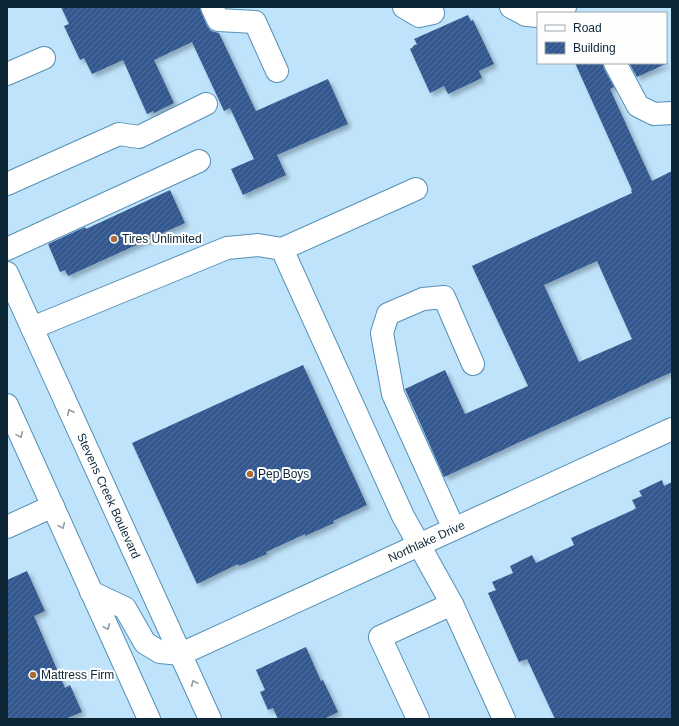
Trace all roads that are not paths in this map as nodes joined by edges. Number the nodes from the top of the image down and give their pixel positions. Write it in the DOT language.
graph roads {
  1 [pos="212,7"];
  2 [pos="404,7"];
  3 [pos="511,7"];
  4 [pos="565,7"];
  5 [pos="554,12"];
  6 [pos="433,13"];
  7 [pos="537,16"];
  8 [pos="44,58"];
  9 [pos="616,64"];
  10 [pos="277,71"];
  11 [pos="7,74"];
  12 [pos="206,104"];
  13 [pos="672,113"];
  14 [pos="198,161"];
  15 [pos="7,184"];
  16 [pos="416,189"];
  17 [pos="7,249"];
  18 [pos="282,249"];
  19 [pos="7,273"];
  20 [pos="32,328"];
  21 [pos="473,364"];
  22 [pos="7,405"];
  23 [pos="672,430"];
  24 [pos="53,506"];
  25 [pos="7,527"];
  26 [pos="454,529"];
  27 [pos="420,544"];
  28 [pos="91,592"];
  29 [pos="452,604"];
  30 [pos="180,654"];
  31 [pos="147,718"];
  32 [pos="210,719"];
  33 [pos="418,719"];
  34 [pos="504,719"];
  1 -- 10 [label="main road"];
  2 -- 6 [label="main road"];
  3 -- 7 [label="main road"];
  4 -- 5 [label="main road"];
  8 -- 11 [label="main road"];
  9 -- 13 [label="main road"];
  12 -- 15 [label="main road"];
  14 -- 17 [label="main road"];
  16 -- 18 [label="main road"];
  18 -- 20 [label="main road"];
  18 -- 27 [label="main road"];
  19 -- 20 [label="main road, Stevens Creek Boulevard"];
  30 -- 20 [label="main road, Stevens Creek Boulevard, one-way"];
  21 -- 26 [label="main road"];
  22 -- 24 [label="main road, one-way"];
  23 -- 26 [label="main road, Northlake Drive"];
  24 -- 25 [label="main road"];
  24 -- 28 [label="main road, one-way"];
  26 -- 27 [label="main road, Northlake Drive"];
  27 -- 29 [label="main road"];
  27 -- 30 [label="main road, Northlake Drive"];
  28 -- 30 [label="main road"];
  28 -- 31 [label="main road, one-way"];
  29 -- 33 [label="main road"];
  29 -- 34 [label="main road"];
  32 -- 30 [label="main road, Stevens Creek Boulevard, one-way"];
}
